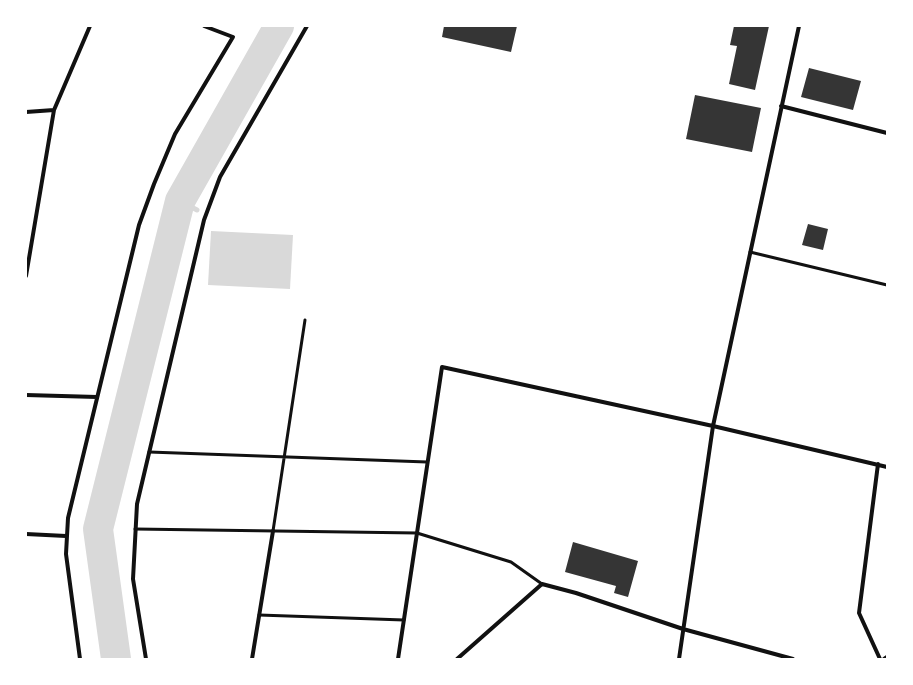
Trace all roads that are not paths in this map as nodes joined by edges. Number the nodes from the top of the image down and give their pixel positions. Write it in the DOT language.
graph roads {
  1 [pos="90,26"];
  2 [pos="204,26"];
  3 [pos="307,26"];
  4 [pos="798,26"];
  5 [pos="781,106"];
  6 [pos="54,110"];
  7 [pos="26,112"];
  8 [pos="887,133"];
  9 [pos="750,252"];
  10 [pos="26,276"];
  11 [pos="887,286"];
  12 [pos="305,320"];
  13 [pos="26,395"];
  14 [pos="97,397"];
  15 [pos="713,426"];
  16 [pos="149,452"];
  17 [pos="284,458"];
  18 [pos="427,462"];
  19 [pos="878,464"];
  20 [pos="887,466"];
  21 [pos="135,529"];
  22 [pos="273,531"];
  23 [pos="416,533"];
  24 [pos="26,534"];
  25 [pos="66,536"];
  26 [pos="542,584"];
  27 [pos="259,615"];
  28 [pos="404,620"];
  29 [pos="683,630"];
  30 [pos="887,657"];
  31 [pos="80,659"];
  32 [pos="146,659"];
  33 [pos="252,659"];
  34 [pos="398,659"];
  35 [pos="457,659"];
  36 [pos="679,659"];
  37 [pos="793,659"];
  38 [pos="880,659"];
  39 [pos="884,659"];
  1 -- 6 [label="street"];
  2 -- 14 [label="street"];
  3 -- 16 [label="street"];
  4 -- 5 [label="street"];
  5 -- 8 [label="street"];
  5 -- 9 [label="street"];
  6 -- 7 [label="street"];
  6 -- 10 [label="street"];
  9 -- 11 [label="lane"];
  9 -- 15 [label="street"];
  12 -- 17 [label="lane"];
  13 -- 14 [label="street"];
  14 -- 25 [label="street"];
  15 -- 18 [label="street"];
  15 -- 19 [label="street"];
  15 -- 29 [label="street"];
  16 -- 17 [label="lane"];
  16 -- 21 [label="street"];
  17 -- 18 [label="lane"];
  17 -- 22 [label="lane"];
  18 -- 23 [label="street"];
  19 -- 20 [label="street"];
  19 -- 38 [label="street"];
  21 -- 22 [label="lane"];
  21 -- 32 [label="street"];
  22 -- 23 [label="lane"];
  22 -- 27 [label="street"];
  23 -- 26 [label="lane"];
  23 -- 28 [label="street"];
  24 -- 25 [label="street"];
  25 -- 31 [label="street"];
  26 -- 29 [label="street"];
  26 -- 35 [label="street"];
  27 -- 28 [label="lane"];
  27 -- 33 [label="street"];
  28 -- 34 [label="street"];
  29 -- 36 [label="street"];
  29 -- 37 [label="street"];
  30 -- 39 [label="street"];
}
